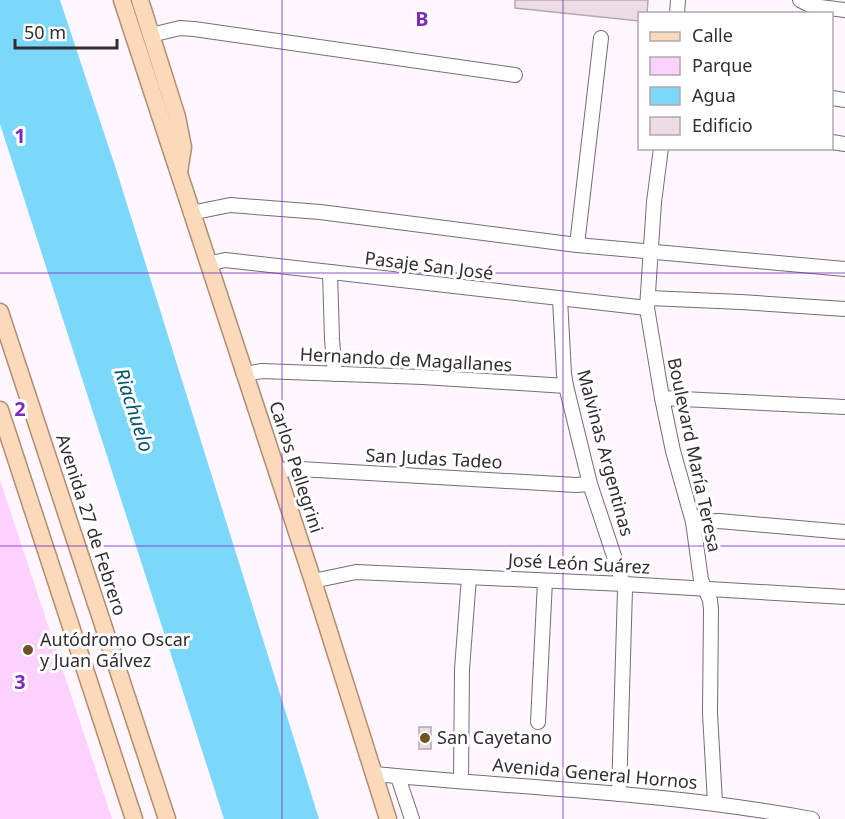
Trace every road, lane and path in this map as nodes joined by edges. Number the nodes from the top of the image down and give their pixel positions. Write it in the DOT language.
graph roads {
  1 [pos="122,0"];
  2 [pos="140,0"];
  3 [pos="800,0"];
  4 [pos="845,10"];
  5 [pos="151,34"];
  6 [pos="601,38"];
  7 [pos="515,75"];
  8 [pos="661,150"];
  9 [pos="178,173"];
  10 [pos="191,213"];
  11 [pos="577,245"];
  12 [pos="650,252"];
  13 [pos="208,264"];
  14 [pos="845,268"];
  15 [pos="330,272"];
  16 [pos="561,299"];
  17 [pos="648,303"];
  18 [pos="845,309"];
  19 [pos="0,312"];
  20 [pos="244,374"];
  21 [pos="335,374"];
  22 [pos="566,386"];
  23 [pos="662,398"];
  24 [pos="845,407"];
  25 [pos="0,410"];
  26 [pos="276,470"];
  27 [pos="590,484"];
  28 [pos="693,522"];
  29 [pos="845,531"];
  30 [pos="470,577"];
  31 [pos="313,581"];
  32 [pos="545,581"];
  33 [pos="624,584"];
  34 [pos="704,588"];
  35 [pos="845,597"];
  36 [pos="538,722"];
  37 [pos="374,774"];
  38 [pos="398,777"];
  39 [pos="461,781"];
  40 [pos="619,794"];
  41 [pos="715,803"];
  42 [pos="762,814"];
  43 [pos="134,819"];
  44 [pos="167,819"];
  45 [pos="388,819"];
  46 [pos="412,819"];
  47 [pos="812,819"];
  1 -- 9 [label="main road, Carlos Pellegrini"];
  2 -- 5 [label="main road, Carlos Pellegrini"];
  3 -- 4 [label="street"];
  5 -- 7 [label="street"];
  5 -- 9 [label="main road, Carlos Pellegrini"];
  6 -- 11 [label="street"];
  8 -- 12 [label="street, Boulevard María Teresa"];
  9 -- 10 [label="main road, Carlos Pellegrini"];
  10 -- 11 [label="street"];
  10 -- 13 [label="main road, Carlos Pellegrini"];
  11 -- 12 [label="street"];
  12 -- 14 [label="street"];
  12 -- 17 [label="street, Boulevard María Teresa"];
  13 -- 15 [label="street, Pasaje San José"];
  13 -- 20 [label="main road, Carlos Pellegrini"];
  15 -- 16 [label="street, Pasaje San José"];
  15 -- 21 [label="street"];
  16 -- 17 [label="street, Pasaje San José"];
  16 -- 22 [label="street, Malvinas Argentinas"];
  17 -- 18 [label="street, Pasaje San José"];
  17 -- 23 [label="street, Boulevard María Teresa"];
  19 -- 44 [label="main road, Avenida 27 de Febrero"];
  20 -- 21 [label="street, Hernando de Magallanes"];
  20 -- 26 [label="main road, Carlos Pellegrini"];
  21 -- 22 [label="street, Hernando de Magallanes"];
  22 -- 27 [label="street, Malvinas Argentinas"];
  23 -- 24 [label="street"];
  23 -- 28 [label="street, Boulevard María Teresa"];
  25 -- 43 [label="main road"];
  26 -- 27 [label="street, San Judas Tadeo"];
  26 -- 31 [label="main road, Carlos Pellegrini"];
  27 -- 33 [label="street, Malvinas Argentinas"];
  28 -- 29 [label="street"];
  28 -- 34 [label="street, Boulevard María Teresa"];
  30 -- 31 [label="street, José León Suárez"];
  30 -- 32 [label="street, José León Suárez"];
  30 -- 39 [label="street"];
  31 -- 37 [label="main road, Carlos Pellegrini"];
  32 -- 33 [label="street, José León Suárez"];
  32 -- 36 [label="street"];
  33 -- 34 [label="street, José León Suárez"];
  33 -- 40 [label="street, Malvinas Argentinas"];
  34 -- 35 [label="street, José León Suárez"];
  34 -- 41 [label="street, Boulevard María Teresa"];
  37 -- 38 [label="street, Avenida General Hornos"];
  37 -- 45 [label="main road, Carlos Pellegrini"];
  38 -- 39 [label="street, Avenida General Hornos"];
  38 -- 46 [label="street"];
  39 -- 40 [label="street, Avenida General Hornos"];
  40 -- 41 [label="street, Avenida General Hornos"];
  41 -- 42 [label="street, Avenida General Hornos"];
  42 -- 47 [label="street, Avenida General Hornos"];
}
